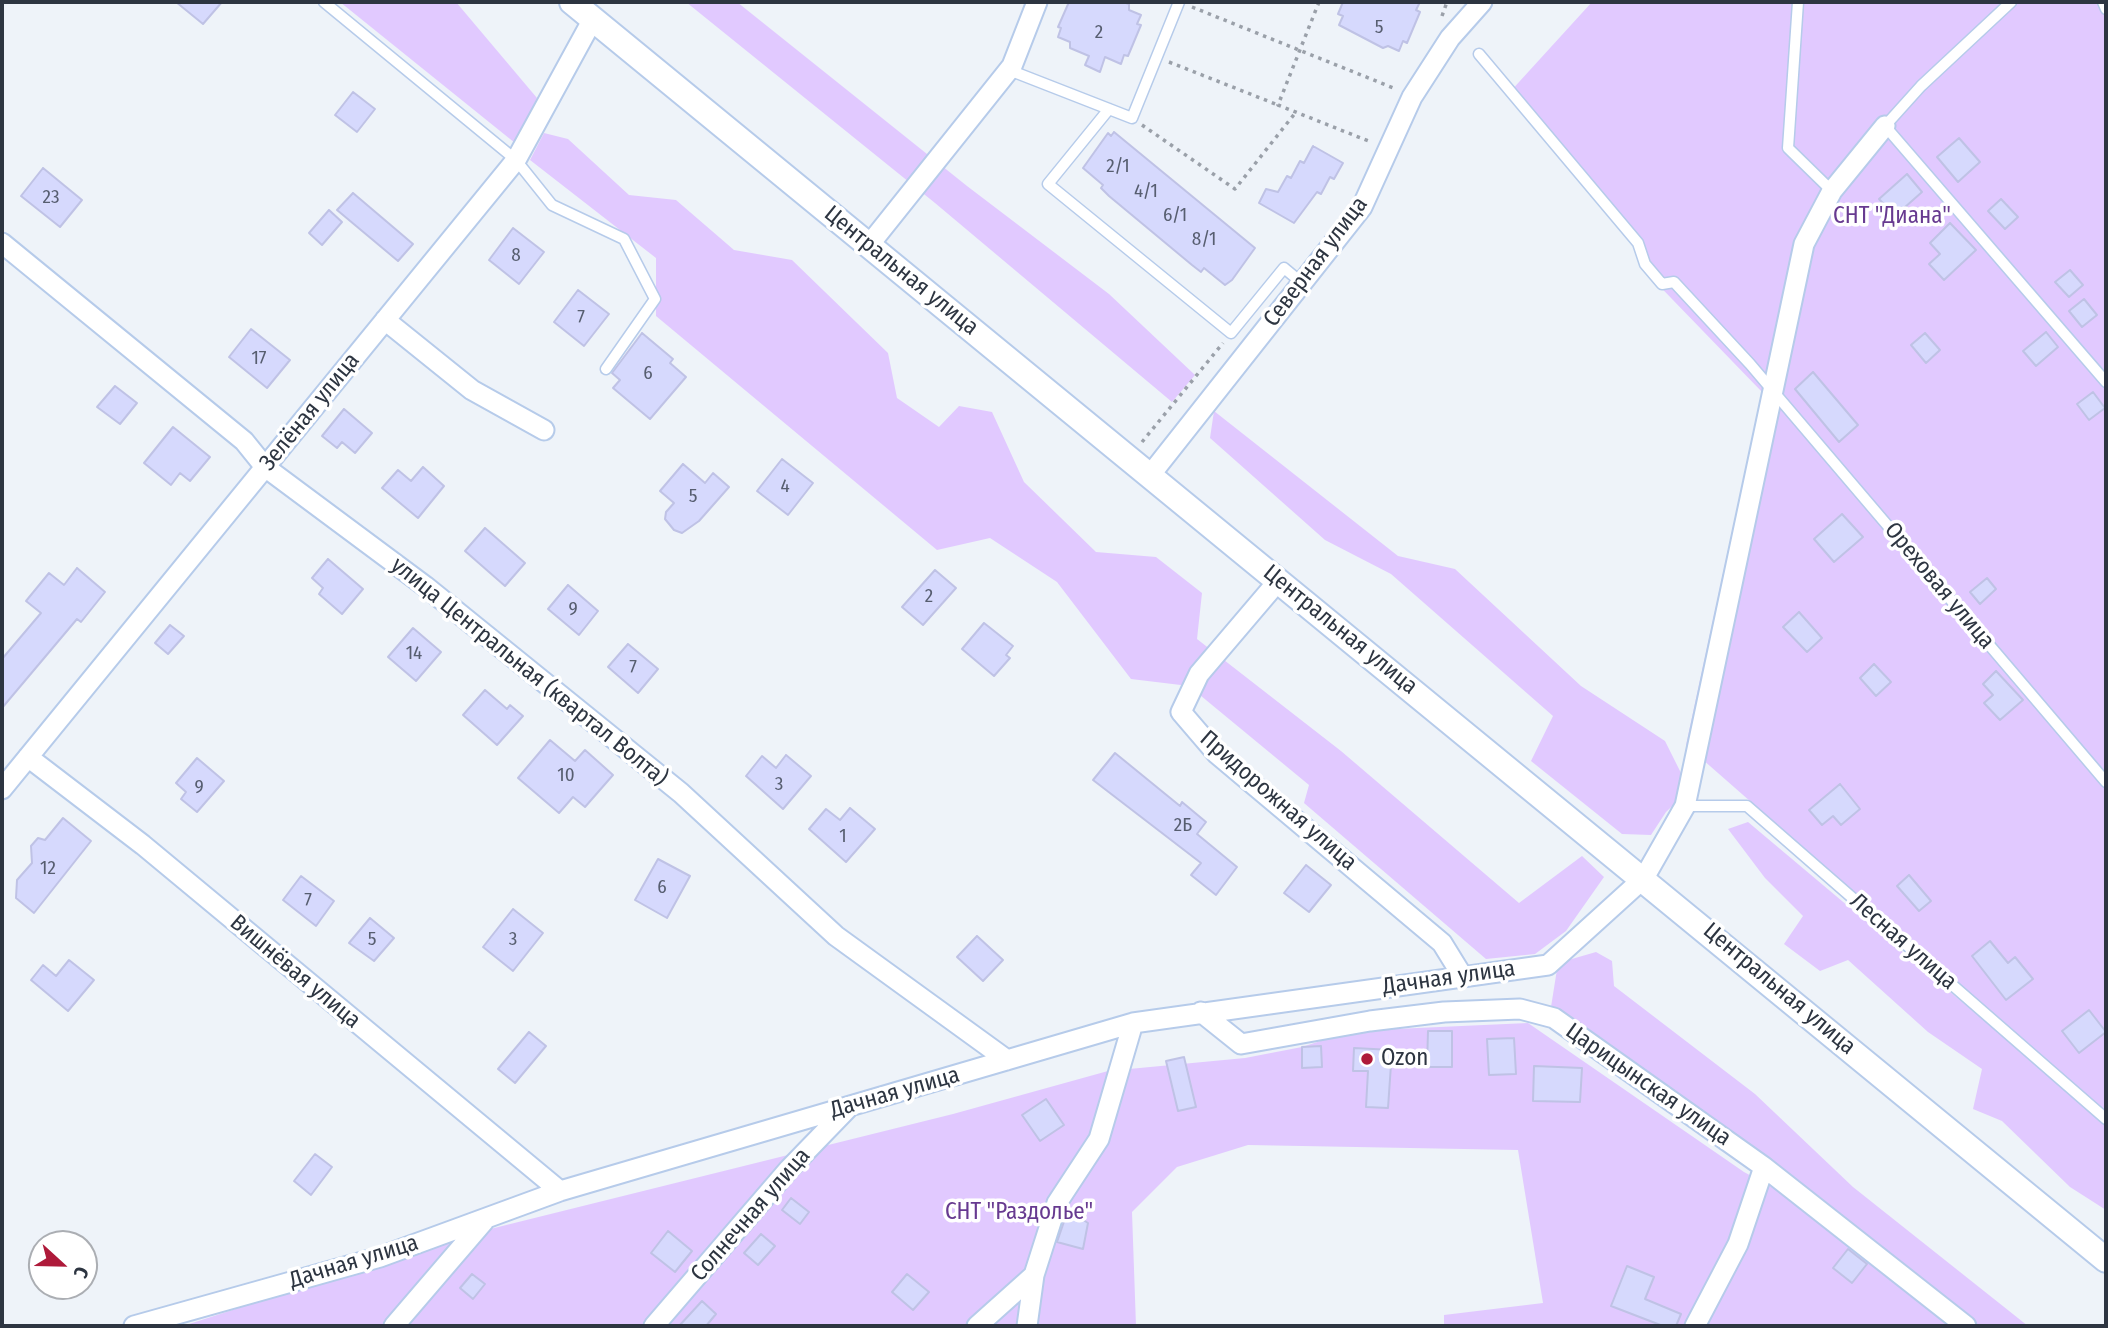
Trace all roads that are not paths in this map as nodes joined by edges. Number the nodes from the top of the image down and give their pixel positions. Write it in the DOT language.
graph roads {
  1 [pos="324,2"];
  2 [pos="572,2"];
  3 [pos="1037,2"];
  4 [pos="1179,2"];
  5 [pos="1482,2"];
  6 [pos="1798,2"];
  7 [pos="2011,2"];
  8 [pos="2103,2"];
  9 [pos="2106,9"];
  10 [pos="593,19"];
  11 [pos="1479,54"];
  12 [pos="1009,70"];
  13 [pos="1109,109"];
  14 [pos="1885,126"];
  15 [pos="516,160"];
  16 [pos="1832,191"];
  17 [pos="2,243"];
  18 [pos="869,245"];
  19 [pos="1303,283"];
  20 [pos="385,320"];
  21 [pos="606,369"];
  22 [pos="2106,382"];
  23 [pos="1771,389"];
  24 [pos="544,430"];
  25 [pos="265,467"];
  26 [pos="1151,474"];
  27 [pos="1279,580"];
  28 [pos="28,757"];
  29 [pos="2106,782"];
  30 [pos="2,789"];
  31 [pos="1685,806"];
  32 [pos="1644,878"];
  33 [pos="1463,976"];
  34 [pos="1201,1012"];
  35 [pos="1133,1023"];
  36 [pos="1007,1060"];
  37 [pos="850,1106"];
  38 [pos="2106,1119"];
  39 [pos="1764,1167"];
  40 [pos="560,1191"];
  41 [pos="486,1218"];
  42 [pos="2106,1260"];
  43 [pos="1034,1276"];
  44 [pos="135,1326"];
  45 [pos="394,1326"];
  46 [pos="654,1326"];
  47 [pos="977,1326"];
  48 [pos="1027,1326"];
  49 [pos="1695,1326"];
  50 [pos="1966,1326"];
  1 -- 15 [label="lane"];
  2 -- 10 [label="street, Центральная улица"];
  3 -- 12 [label="street"];
  4 -- 13 [label="lane"];
  5 -- 19 [label="street, Северная улица"];
  6 -- 16 [label="lane"];
  7 -- 14 [label="lane"];
  8 -- 9 [label="lane"];
  10 -- 15 [label="street, Зелёная улица"];
  10 -- 18 [label="street, Центральная улица"];
  11 -- 23 [label="lane, Ореховая улица"];
  12 -- 13 [label="lane"];
  12 -- 18 [label="street"];
  13 -- 19 [label="lane"];
  14 -- 16 [label="street, Дачная улица"];
  14 -- 22 [label="lane"];
  15 -- 20 [label="street, Зелёная улица"];
  15 -- 21 [label="lane"];
  16 -- 23 [label="street, Дачная улица"];
  17 -- 25 [label="street, улица Центральная (квартал Волта)"];
  18 -- 26 [label="street, Центральная улица"];
  19 -- 26 [label="street, Северная улица"];
  20 -- 24 [label="street"];
  20 -- 25 [label="street, Зелёная улица"];
  23 -- 29 [label="lane, Ореховая улица"];
  23 -- 31 [label="street, Дачная улица"];
  25 -- 28 [label="street, Зелёная улица"];
  25 -- 36 [label="street, улица Центральная (квартал Волта)"];
  26 -- 27 [label="street, Центральная улица"];
  27 -- 32 [label="street, Центральная улица"];
  27 -- 33 [label="street, Придорожная улица"];
  28 -- 30 [label="street, Зелёная улица"];
  28 -- 40 [label="street, Вишнёвая улица"];
  31 -- 32 [label="street, Дачная улица"];
  31 -- 38 [label="lane, Лесная улица"];
  32 -- 33 [label="street, Дачная улица"];
  32 -- 42 [label="street, Центральная улица"];
  33 -- 34 [label="street, Дачная улица"];
  34 -- 35 [label="street, Дачная улица"];
  34 -- 39 [label="street, Царицынская улица"];
  35 -- 36 [label="street, Дачная улица"];
  35 -- 43 [label="street"];
  36 -- 37 [label="street, Дачная улица"];
  37 -- 40 [label="street, Дачная улица"];
  37 -- 46 [label="street, Солнечная улица"];
  39 -- 49 [label="street"];
  39 -- 50 [label="street, Царицынская улица"];
  40 -- 41 [label="street, Дачная улица"];
  41 -- 44 [label="street, Дачная улица"];
  41 -- 45 [label="street"];
  43 -- 47 [label="street"];
  43 -- 48 [label="street"];
}
